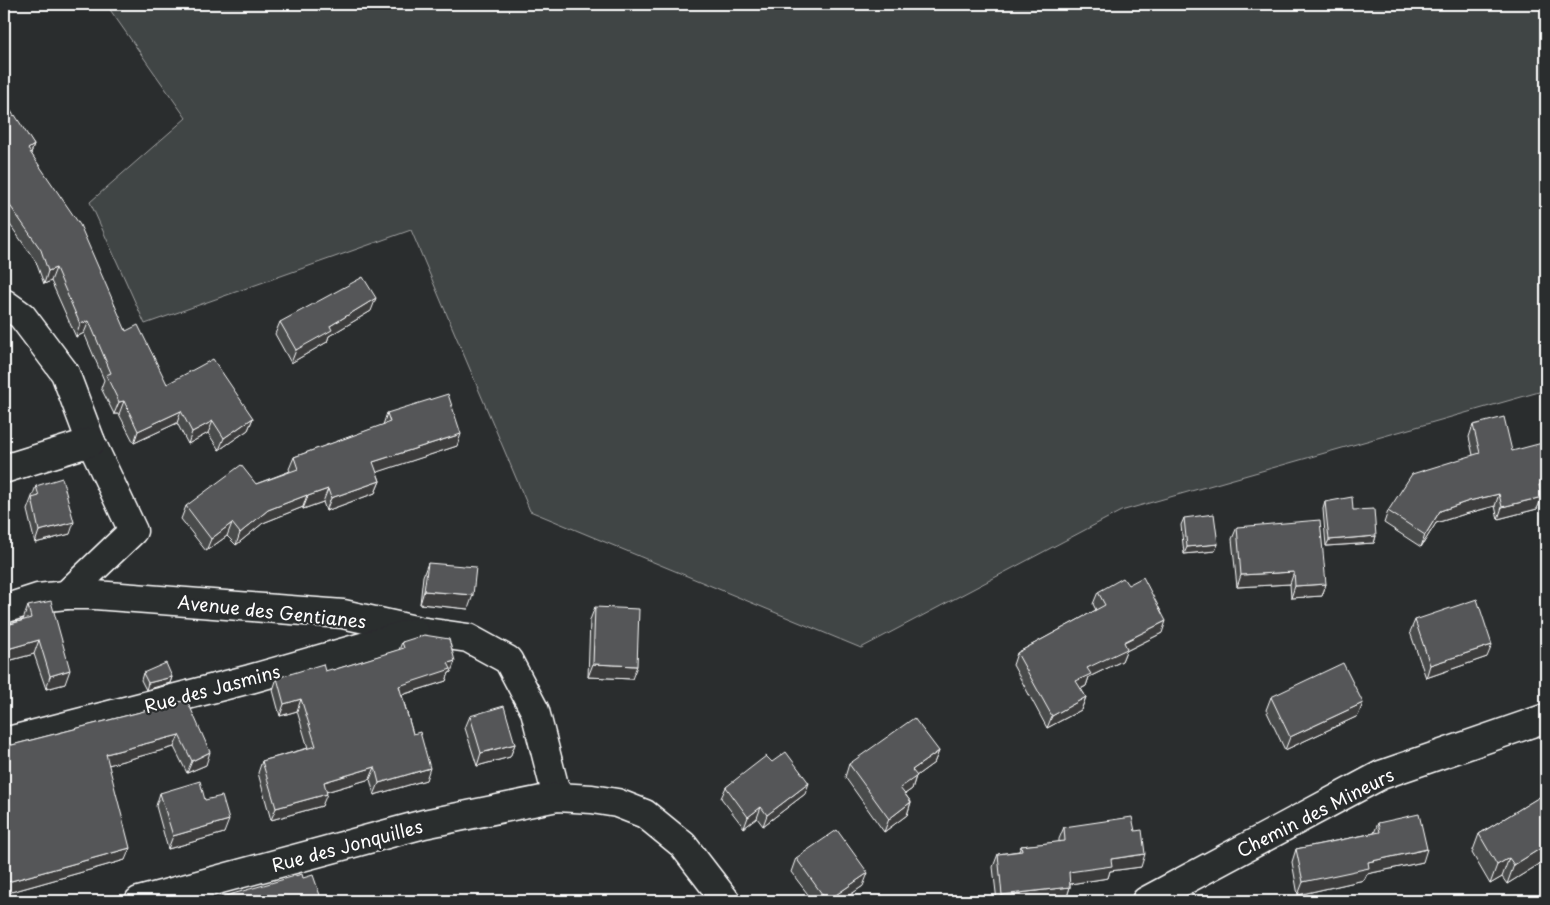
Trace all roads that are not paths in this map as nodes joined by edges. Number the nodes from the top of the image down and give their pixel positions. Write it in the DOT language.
graph roads {
  1 [pos="4,303"];
  2 [pos="91,442"];
  3 [pos="4,469"];
  4 [pos="66,595"];
  5 [pos="4,609"];
  6 [pos="419,631"];
  7 [pos="1546,718"];
  8 [pos="4,742"];
  9 [pos="557,798"];
  10 [pos="139,901"];
  11 [pos="726,901"];
  12 [pos="1146,901"];
  1 -- 2 [label="street"];
  2 -- 3 [label="street"];
  2 -- 4 [label="street"];
  4 -- 5 [label="street, Avenue des Gentianes"];
  4 -- 6 [label="street, Avenue des Gentianes"];
  6 -- 8 [label="street, Rue des Jasmins"];
  6 -- 9 [label="street, Avenue des Gentianes"];
  7 -- 12 [label="street, Chemin des Mineurs"];
  9 -- 10 [label="street, Rue des Jonquilles"];
  9 -- 11 [label="street, Rue des Jonquilles"];
}
